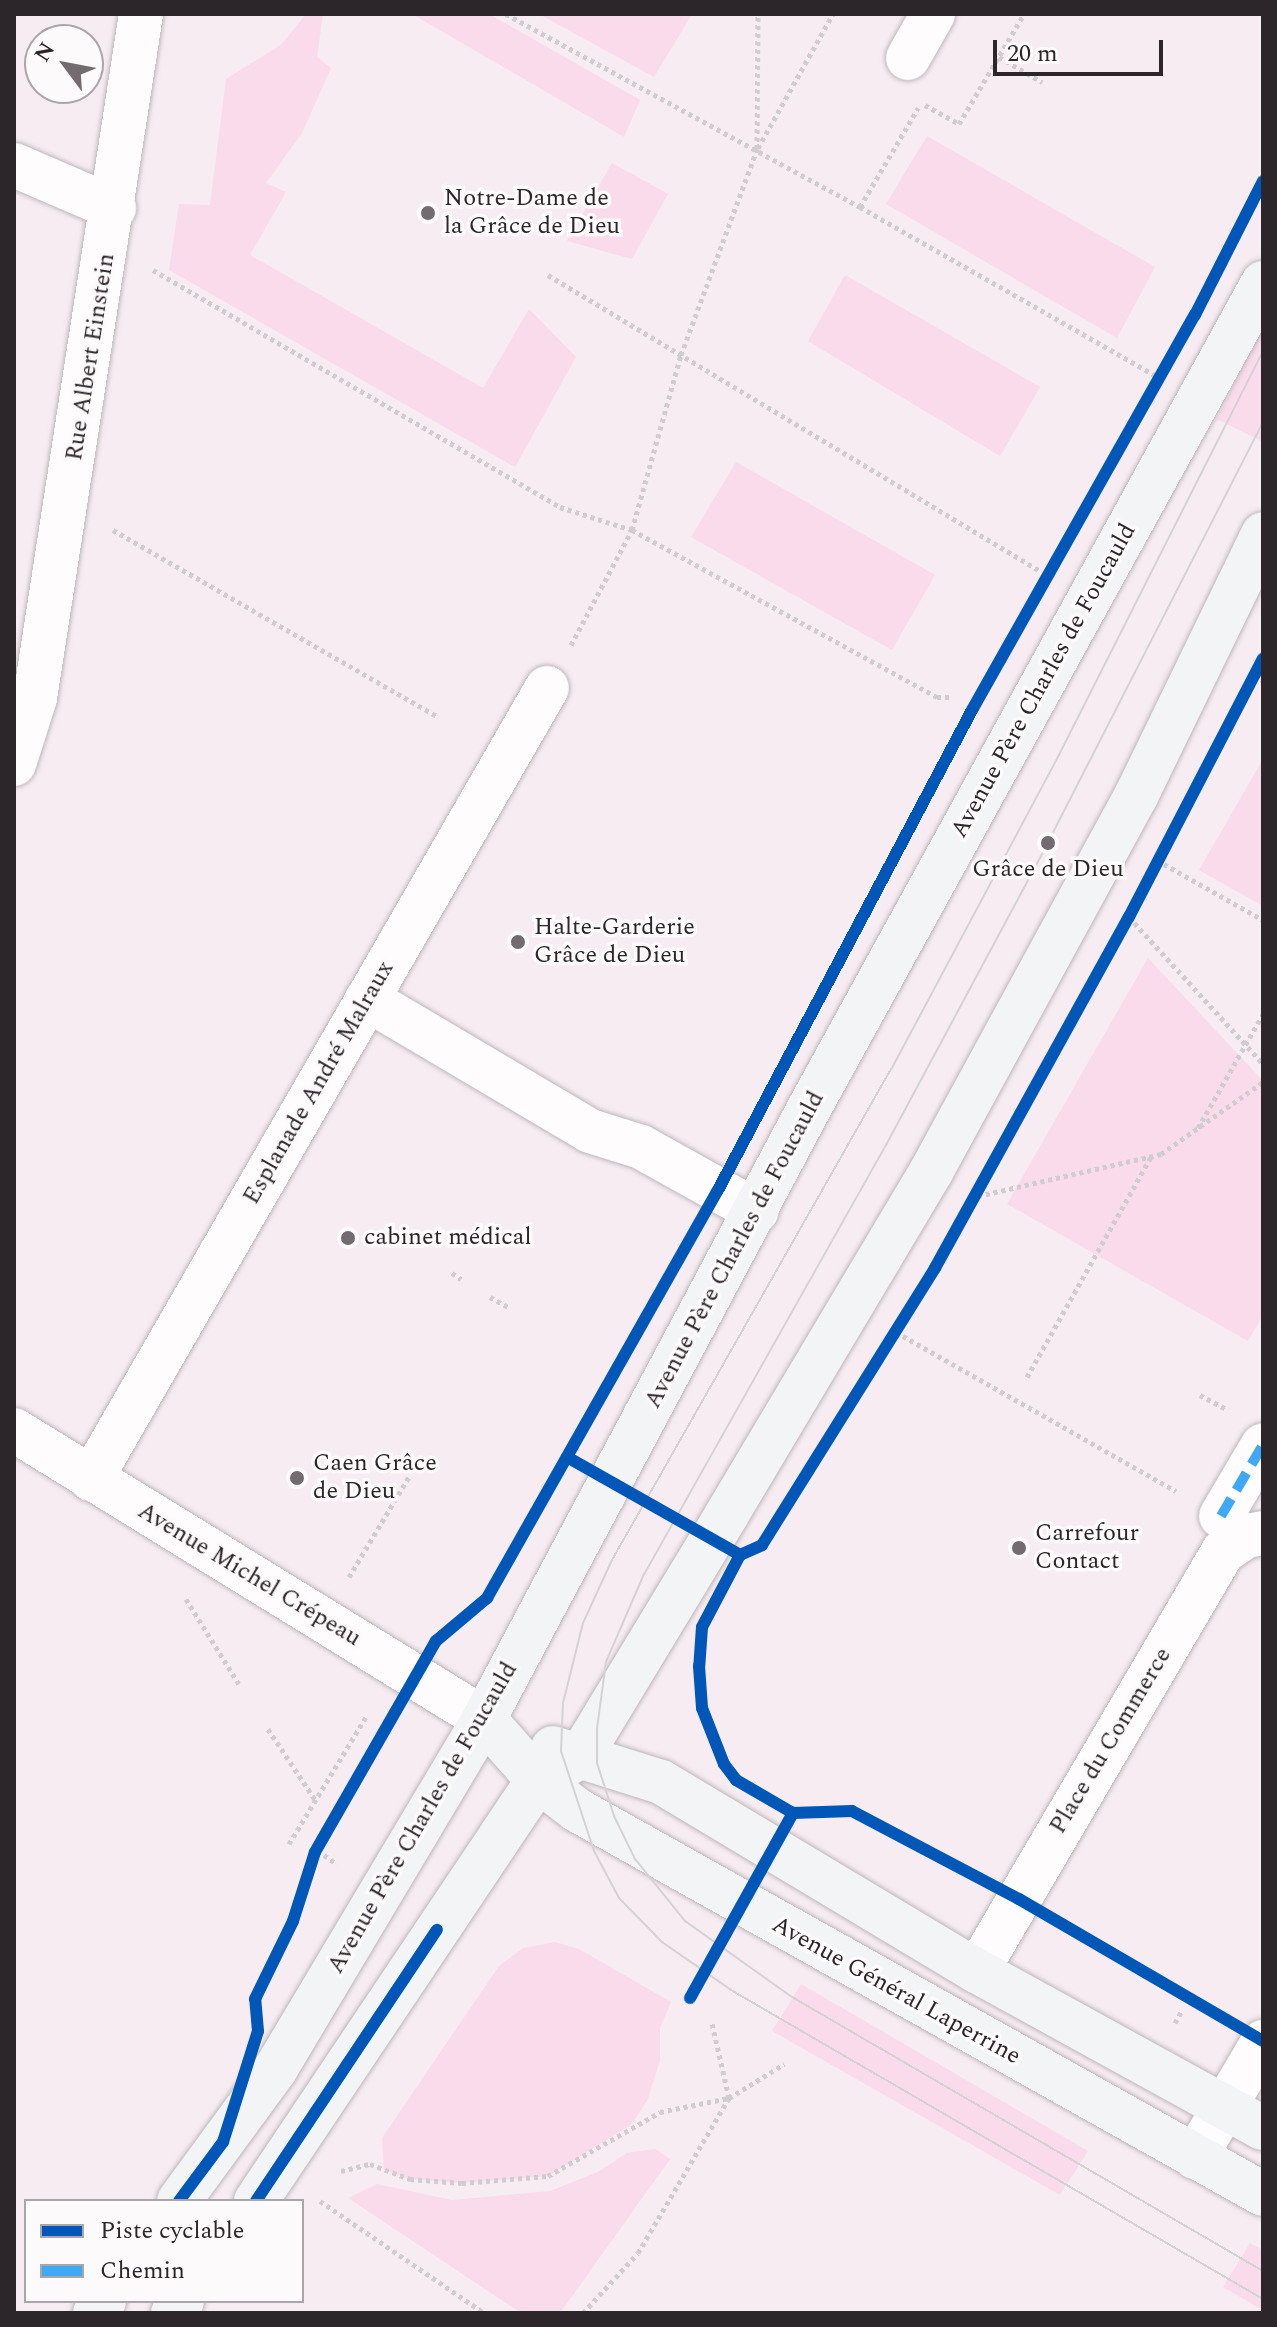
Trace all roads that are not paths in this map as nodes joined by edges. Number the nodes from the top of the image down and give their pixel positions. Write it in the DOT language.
graph roads {
  1 [pos="141,14"];
  2 [pos="933,14"];
  3 [pos="908,58"];
  4 [pos="14,165"];
  5 [pos="114,208"];
  6 [pos="1263,283"];
  7 [pos="1263,534"];
  8 [pos="547,688"];
  9 [pos="14,764"];
  10 [pos="367,999"];
  11 [pos="756,1211"];
  12 [pos="14,1430"];
  13 [pos="1263,1445"];
  14 [pos="91,1479"];
  15 [pos="1204,1506"];
  16 [pos="1263,1533"];
  17 [pos="484,1719"];
  18 [pos="580,1757"];
  19 [pos="538,1780"];
  20 [pos="977,1971"];
  21 [pos="1263,2042"];
  22 [pos="1225,2106"];
  23 [pos="1263,2128"];
  24 [pos="1195,2157"];
  25 [pos="1263,2194"];
  26 [pos="180,2199"];
  27 [pos="257,2199"];
  1 -- 5 [label="street, Rue Albert Einstein"];
  2 -- 3 [label="street"];
  4 -- 5 [label="street"];
  5 -- 9 [label="street, Rue Albert Einstein"];
  6 -- 11 [label="main road, Avenue Père Charles de Foucauld"];
  7 -- 18 [label="main road"];
  8 -- 10 [label="street, Esplanade André Malraux"];
  10 -- 11 [label="street"];
  10 -- 14 [label="street, Esplanade André Malraux"];
  11 -- 17 [label="main road, Avenue Père Charles de Foucauld"];
  12 -- 14 [label="street, Avenue Michel Crépeau"];
  13 -- 15 [label="street"];
  14 -- 17 [label="street, Avenue Michel Crépeau"];
  16 -- 20 [label="street, Place du Commerce"];
  17 -- 18 [label="main road"];
  17 -- 19 [label="main road, Avenue Général Laperrine"];
  17 -- 26 [label="main road, Avenue Père Charles de Foucauld"];
  18 -- 19 [label="main road"];
  18 -- 20 [label="main road"];
  19 -- 24 [label="main road, Avenue Général Laperrine"];
  19 -- 27 [label="main road"];
  20 -- 22 [label="main road"];
  21 -- 22 [label="street"];
  22 -- 23 [label="main road"];
  22 -- 24 [label="street"];
  24 -- 25 [label="main road, Avenue Général Laperrine"];
}
